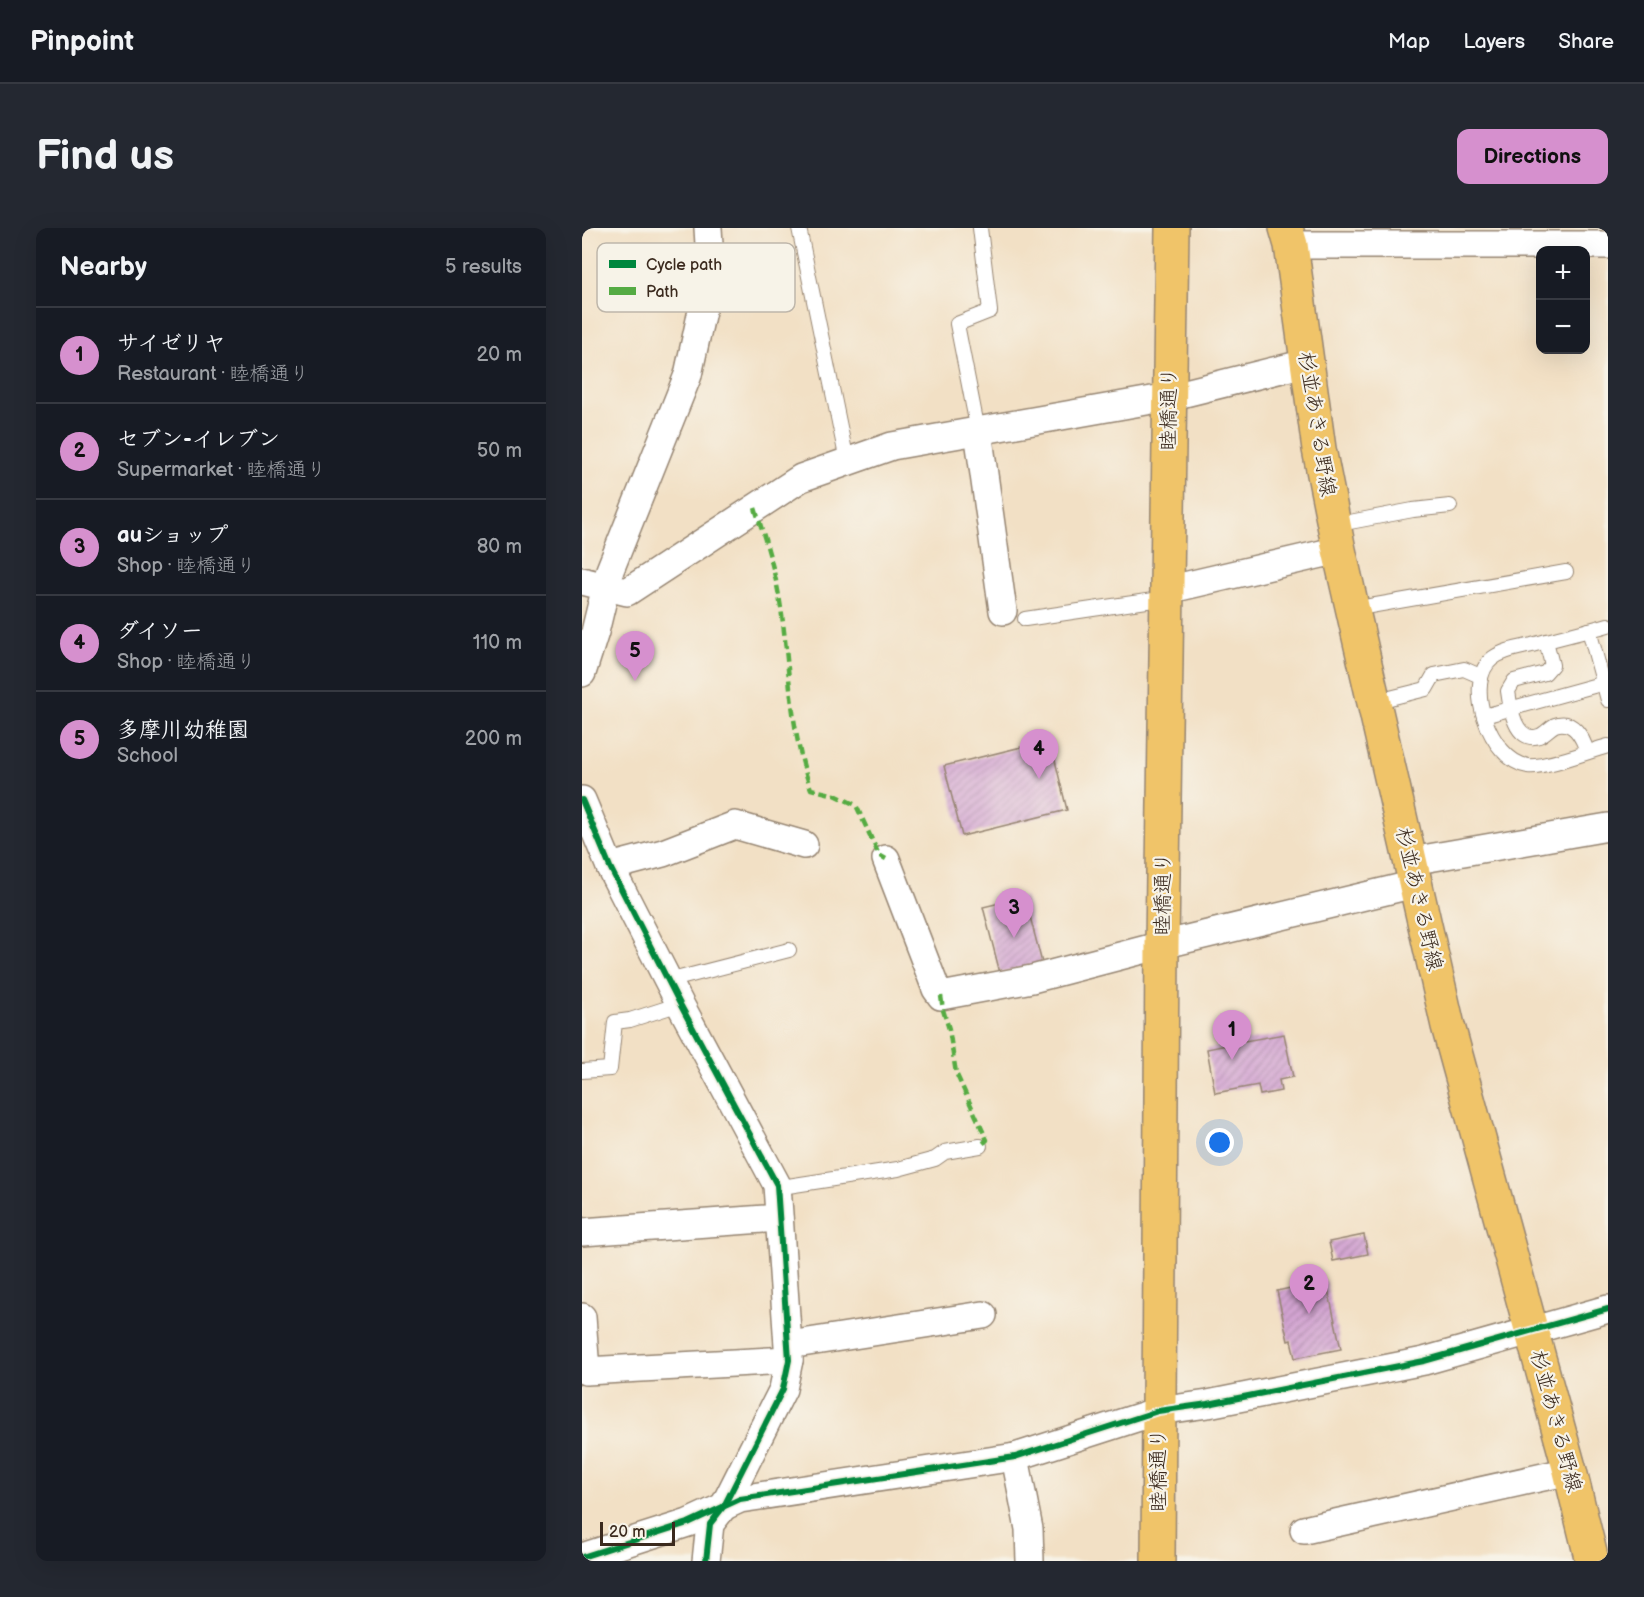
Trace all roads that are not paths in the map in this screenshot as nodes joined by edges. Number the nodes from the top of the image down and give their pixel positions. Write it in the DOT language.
graph roads {
  1 [pos="708,228"];
  2 [pos="799,228"];
  3 [pos="980,228"];
  4 [pos="1172,228"];
  5 [pos="1289,236"];
  6 [pos="1491,236"];
  7 [pos="709,243"];
  8 [pos="1608,244"];
  9 [pos="703,312"];
  10 [pos="1306,363"];
  11 [pos="1169,397"];
  12 [pos="978,431"];
  13 [pos="847,461"];
  14 [pos="1450,506"];
  15 [pos="1337,538"];
  16 [pos="1566,572"];
  17 [pos="593,584"];
  18 [pos="1167,594"];
  19 [pos="1353,609"];
  20 [pos="1014,615"];
  21 [pos="1608,625"];
  22 [pos="1589,630"];
  23 [pos="1546,642"];
  24 [pos="582,673"];
  25 [pos="1480,676"];
  26 [pos="1606,683"];
  27 [pos="1608,700"];
  28 [pos="1374,702"];
  29 [pos="1510,709"];
  30 [pos="1484,716"];
  31 [pos="1608,746"];
  32 [pos="1587,752"];
  33 [pos="582,800"];
  34 [pos="1608,827"];
  35 [pos="804,845"];
  36 [pos="886,859"];
  37 [pos="610,867"];
  38 [pos="1413,873"];
  39 [pos="1162,945"];
  40 [pos="789,950"];
  41 [pos="674,993"];
  42 [pos="582,1071"];
  43 [pos="980,1146"];
  44 [pos="777,1185"];
  45 [pos="779,1218"];
  46 [pos="582,1232"];
  47 [pos="1608,1309"];
  48 [pos="983,1315"];
  49 [pos="582,1317"];
  50 [pos="1532,1331"];
  51 [pos="789,1353"];
  52 [pos="584,1371"];
  53 [pos="1158,1411"];
  54 [pos="1015,1457"];
  55 [pos="1570,1471"];
  56 [pos="724,1506"];
  57 [pos="1304,1530"];
  58 [pos="582,1557"];
  59 [pos="706,1561"];
  60 [pos="1030,1561"];
  61 [pos="1158,1561"];
  62 [pos="1592,1561"];
  1 -- 7 [label="street"];
  2 -- 13 [label="lane"];
  3 -- 12 [label="lane"];
  4 -- 11 [label="main road, 睦橋通り"];
  5 -- 6 [label="street"];
  5 -- 10 [label="main road, 杉並あきる野線"];
  6 -- 8 [label="street"];
  9 -- 17 [label="street"];
  10 -- 11 [label="street"];
  10 -- 15 [label="main road, 杉並あきる野線"];
  11 -- 12 [label="street"];
  11 -- 18 [label="main road, 睦橋通り"];
  12 -- 13 [label="street"];
  12 -- 20 [label="street"];
  13 -- 17 [label="street"];
  14 -- 15 [label="lane"];
  15 -- 18 [label="street"];
  15 -- 19 [label="main road, 杉並あきる野線"];
  16 -- 19 [label="lane"];
  17 -- 24 [label="street"];
  18 -- 20 [label="lane"];
  18 -- 39 [label="main road, 睦橋通り"];
  19 -- 28 [label="main road, 杉並あきる野線"];
  21 -- 22 [label="lane"];
  22 -- 23 [label="lane"];
  22 -- 26 [label="lane"];
  23 -- 25 [label="lane"];
  23 -- 29 [label="lane"];
  25 -- 28 [label="lane"];
  25 -- 30 [label="lane"];
  26 -- 27 [label="lane"];
  26 -- 29 [label="lane"];
  28 -- 38 [label="main road, 杉並あきる野線"];
  29 -- 30 [label="lane"];
  29 -- 32 [label="lane"];
  30 -- 32 [label="lane"];
  31 -- 32 [label="lane"];
  33 -- 37 [label="street"];
  34 -- 38 [label="street"];
  35 -- 37 [label="street"];
  36 -- 39 [label="street"];
  37 -- 41 [label="street"];
  38 -- 39 [label="street"];
  38 -- 50 [label="main road, 杉並あきる野線"];
  39 -- 53 [label="main road, 睦橋通り"];
  40 -- 41 [label="lane"];
  41 -- 42 [label="lane"];
  41 -- 44 [label="street"];
  43 -- 44 [label="lane"];
  44 -- 45 [label="street"];
  45 -- 46 [label="street"];
  45 -- 51 [label="street"];
  47 -- 50 [label="street"];
  48 -- 51 [label="street"];
  49 -- 52 [label="street"];
  50 -- 53 [label="street"];
  50 -- 55 [label="main road, 杉並あきる野線"];
  51 -- 52 [label="street"];
  51 -- 56 [label="street"];
  53 -- 54 [label="street"];
  53 -- 61 [label="main road, 睦橋通り"];
  54 -- 56 [label="street"];
  54 -- 60 [label="street"];
  55 -- 57 [label="street"];
  55 -- 62 [label="main road, 杉並あきる野線"];
  56 -- 58 [label="street"];
  56 -- 59 [label="street"];
}
